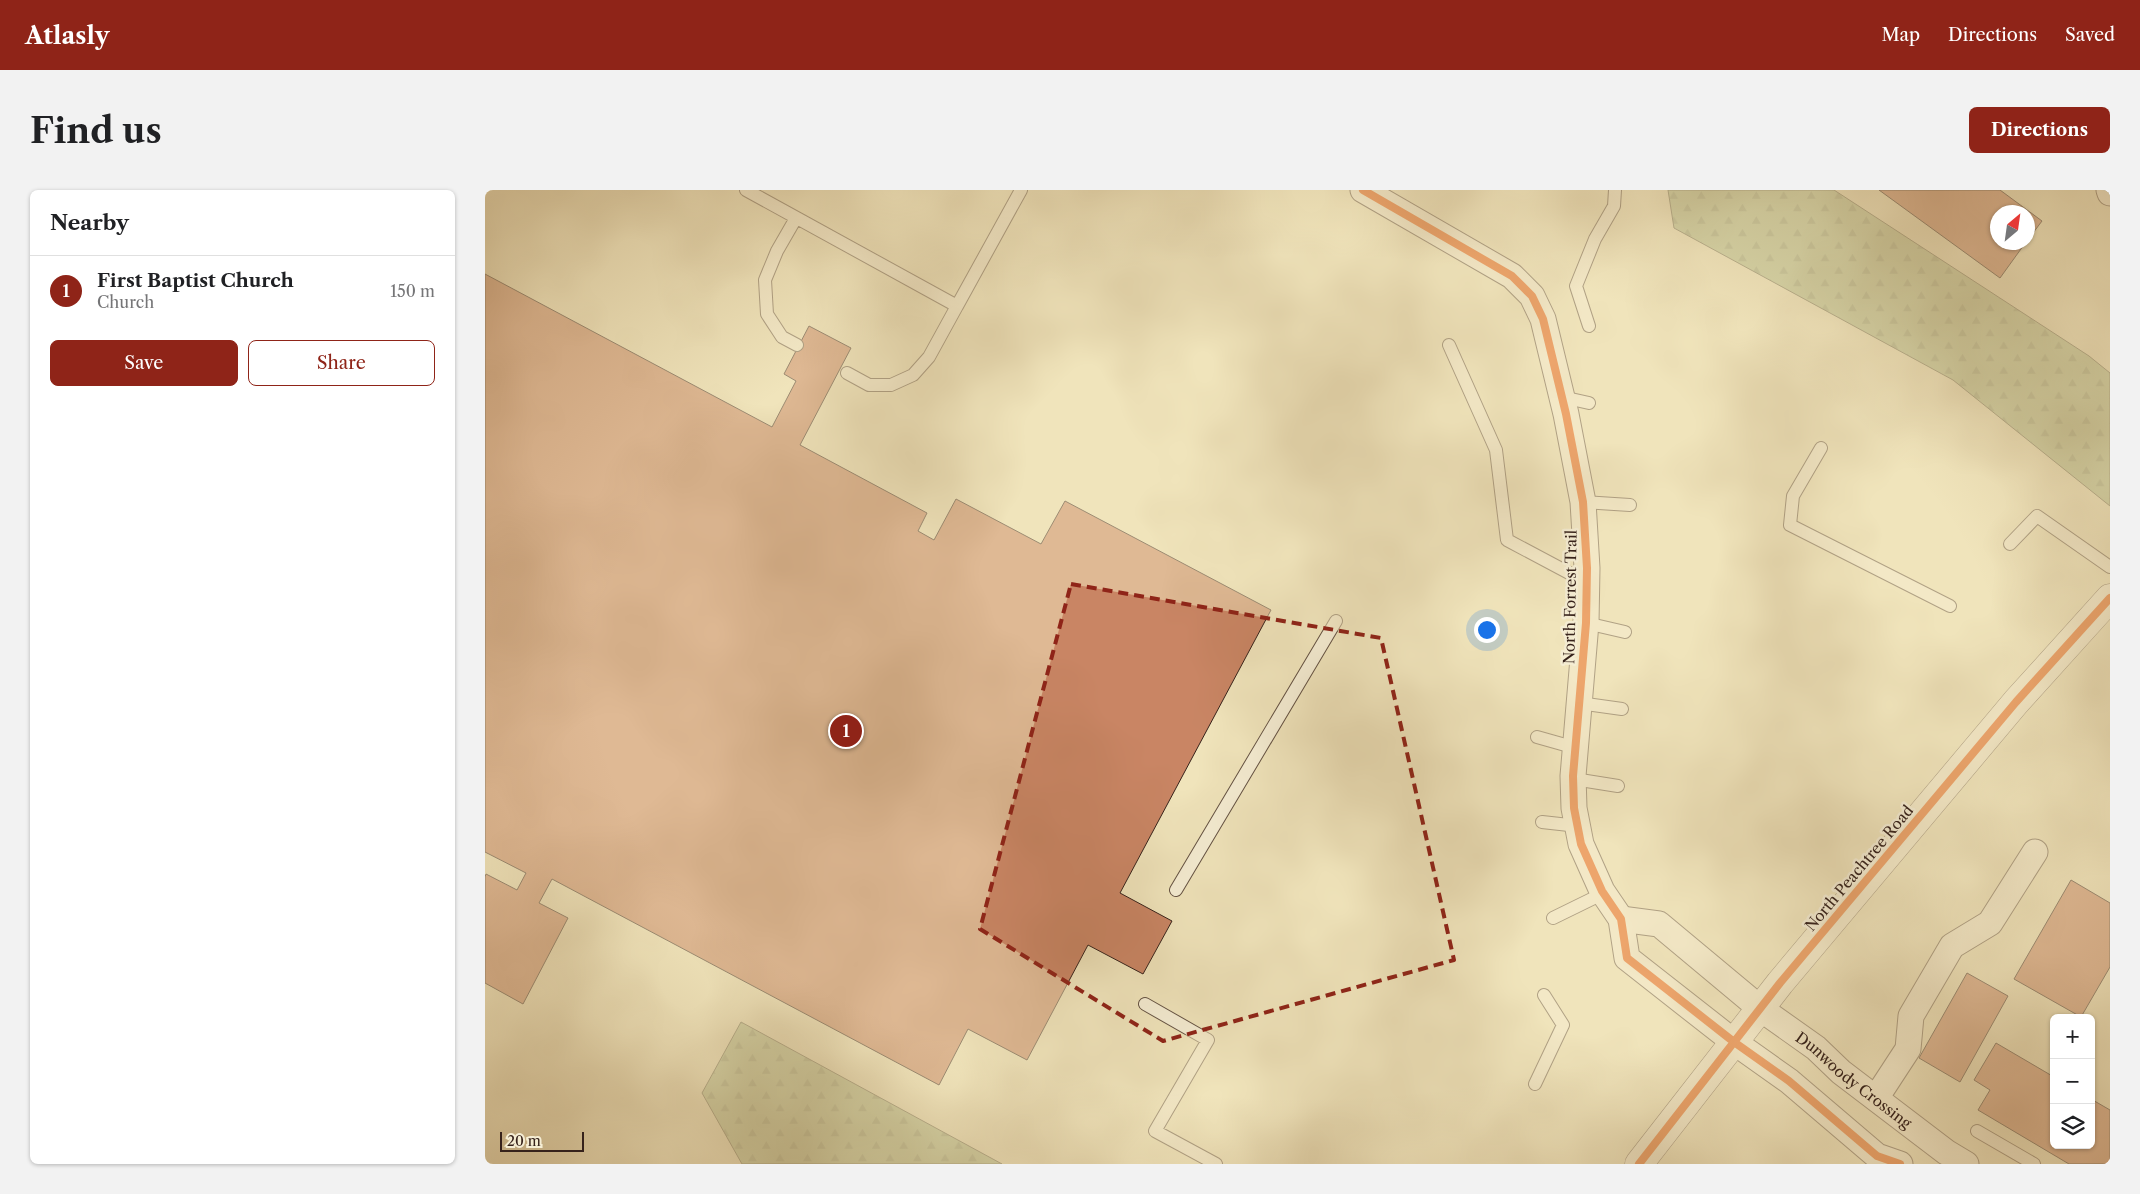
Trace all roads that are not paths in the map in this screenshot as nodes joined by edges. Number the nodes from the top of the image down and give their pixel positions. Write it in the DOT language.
graph roads {
  1 [pos="746,190"];
  2 [pos="1021,190"];
  3 [pos="1363,190"];
  4 [pos="1615,190"];
  5 [pos="797,218"];
  6 [pos="957,306"];
  7 [pos="1589,326"];
  8 [pos="797,345"];
  9 [pos="1449,345"];
  10 [pos="847,373"];
  11 [pos="1562,397"];
  12 [pos="1589,404"];
  13 [pos="1821,448"];
  14 [pos="1583,502"];
  15 [pos="1630,505"];
  16 [pos="2010,544"];
  17 [pos="2110,567"];
  18 [pos="1587,582"];
  19 [pos="2110,598"];
  20 [pos="1950,606"];
  21 [pos="1336,621"];
  22 [pos="1585,623"];
  23 [pos="1625,632"];
  24 [pos="1579,703"];
  25 [pos="1622,709"];
  26 [pos="1537,737"];
  27 [pos="1575,748"];
  28 [pos="1573,779"];
  29 [pos="1618,786"];
  30 [pos="1542,822"];
  31 [pos="1578,826"];
  32 [pos="2035,852"];
  33 [pos="1176,890"];
  34 [pos="1604,893"];
  35 [pos="1553,918"];
  36 [pos="1621,920"];
  37 [pos="1544,995"];
  38 [pos="1145,1004"];
  39 [pos="1761,1009"];
  40 [pos="1734,1042"];
  41 [pos="1535,1084"];
  42 [pos="1876,1098"];
  43 [pos="1977,1131"];
  44 [pos="1879,1160"];
  45 [pos="1954,1160"];
  46 [pos="1216,1164"];
  47 [pos="1639,1164"];
  48 [pos="1900,1164"];
  49 [pos="2035,1164"];
  1 -- 5 [label="lane"];
  2 -- 6 [label="lane"];
  3 -- 11 [label="street, North Forrest Trail"];
  4 -- 7 [label="lane"];
  5 -- 6 [label="lane"];
  5 -- 8 [label="lane"];
  6 -- 10 [label="lane"];
  9 -- 18 [label="lane"];
  11 -- 12 [label="lane"];
  11 -- 14 [label="street, North Forrest Trail"];
  13 -- 20 [label="lane"];
  14 -- 15 [label="lane"];
  14 -- 18 [label="street, North Forrest Trail"];
  16 -- 17 [label="lane"];
  18 -- 22 [label="street, North Forrest Trail"];
  19 -- 39 [label="street, North Peachtree Road"];
  21 -- 33 [label="lane"];
  22 -- 23 [label="lane"];
  22 -- 24 [label="street, North Forrest Trail"];
  24 -- 25 [label="lane"];
  24 -- 27 [label="street, North Forrest Trail"];
  26 -- 27 [label="lane"];
  27 -- 28 [label="street, North Forrest Trail"];
  28 -- 29 [label="lane"];
  28 -- 31 [label="street, North Forrest Trail"];
  30 -- 31 [label="lane"];
  31 -- 34 [label="street, North Forrest Trail"];
  32 -- 42 [label="street"];
  34 -- 35 [label="lane"];
  34 -- 36 [label="street, North Forrest Trail"];
  36 -- 39 [label="street"];
  36 -- 40 [label="street, North Forrest Trail"];
  37 -- 41 [label="lane"];
  38 -- 46 [label="lane"];
  39 -- 40 [label="street, North Peachtree Road"];
  39 -- 42 [label="street, Dunwoody Crossing"];
  40 -- 44 [label="street"];
  40 -- 47 [label="street, North Peachtree Road"];
  42 -- 45 [label="street, Dunwoody Crossing"];
  43 -- 49 [label="lane"];
  44 -- 48 [label="street"];
}
